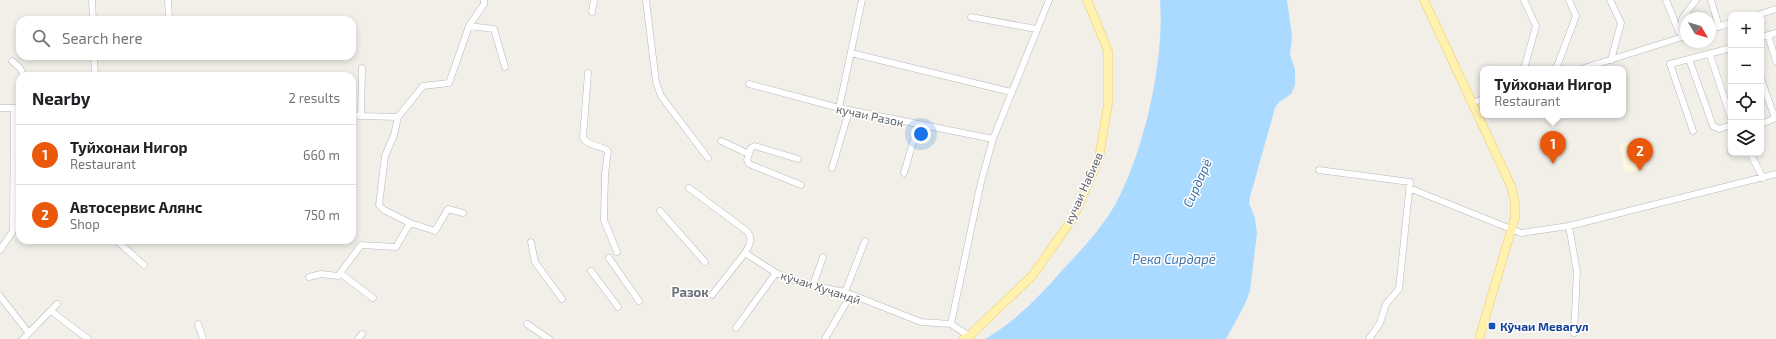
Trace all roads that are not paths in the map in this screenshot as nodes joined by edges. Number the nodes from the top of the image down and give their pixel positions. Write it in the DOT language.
graph roads {
  1 [pos="92,0"];
  2 [pos="168,0"];
  3 [pos="484,0"];
  4 [pos="594,0"];
  5 [pos="646,0"];
  6 [pos="862,0"];
  7 [pos="1049,0"];
  8 [pos="1087,0"];
  9 [pos="1424,0"];
  10 [pos="1524,0"];
  11 [pos="1569,0"];
  12 [pos="1610,0"];
  13 [pos="1666,0"];
  14 [pos="1696,0"];
  15 [pos="1711,0"];
  16 [pos="1776,9"];
  17 [pos="592,12"];
  18 [pos="1687,12"];
  19 [pos="1764,13"];
  20 [pos="93,16"];
  21 [pos="169,16"];
  22 [pos="971,17"];
  23 [pos="1728,24"];
  24 [pos="469,26"];
  25 [pos="1719,27"];
  26 [pos="1716,28"];
  27 [pos="1036,29"];
  28 [pos="1680,30"];
  29 [pos="1776,33"];
  30 [pos="1768,35"];
  31 [pos="1764,36"];
  32 [pos="1680,38"];
  33 [pos="1728,51"];
  34 [pos="851,53"];
  35 [pos="1710,54"];
  36 [pos="1689,59"];
  37 [pos="94,60"];
  38 [pos="1611,60"];
  39 [pos="12,61"];
  40 [pos="1776,61"];
  41 [pos="1525,66"];
  42 [pos="1557,66"];
  43 [pos="1591,66"];
  44 [pos="505,67"];
  45 [pos="362,68"];
  46 [pos="22,72"];
  47 [pos="95,72"];
  48 [pos="588,72"];
  49 [pos="749,84"];
  50 [pos="1763,84"];
  51 [pos="1011,92"];
  52 [pos="1480,100"];
  53 [pos="1472,103"];
  54 [pos="0,108"];
  55 [pos="16,108"];
  56 [pos="839,108"];
  57 [pos="1728,109"];
  58 [pos="849,111"];
  59 [pos="356,115"];
  60 [pos="361,116"];
  61 [pos="398,117"];
  62 [pos="1775,118"];
  63 [pos="1764,123"];
  64 [pos="918,125"];
  65 [pos="1728,126"];
  66 [pos="1692,132"];
  67 [pos="993,139"];
  68 [pos="721,141"];
  69 [pos="749,154"];
  70 [pos="1750,156"];
  71 [pos="708,158"];
  72 [pos="798,159"];
  73 [pos="832,168"];
  74 [pos="1319,170"];
  75 [pos="904,172"];
  76 [pos="1776,174"];
  77 [pos="1763,178"];
  78 [pos="801,185"];
  79 [pos="689,188"];
  80 [pos="1409,188"];
  81 [pos="16,192"];
  82 [pos="660,211"];
  83 [pos="463,213"];
  84 [pos="410,223"];
  85 [pos="1569,226"];
  86 [pos="1512,229"];
  87 [pos="866,241"];
  88 [pos="531,242"];
  89 [pos="120,244"];
  90 [pos="0,250"];
  91 [pos="617,252"];
  92 [pos="745,253"];
  93 [pos="823,257"];
  94 [pos="609,258"];
  95 [pos="706,262"];
  96 [pos="144,265"];
  97 [pos="591,271"];
  98 [pos="340,273"];
  99 [pos="776,273"];
  100 [pos="308,277"];
  101 [pos="813,286"];
  102 [pos="847,294"];
  103 [pos="712,295"];
  104 [pos="0,296"];
  105 [pos="373,298"];
  106 [pos="562,299"];
  107 [pos="639,301"];
  108 [pos="57,304"];
  109 [pos="618,307"];
  110 [pos="51,311"];
  111 [pos="198,324"];
  112 [pos="526,324"];
  113 [pos="951,324"];
  114 [pos="736,328"];
  115 [pos="28,332"];
  116 [pos="1574,334"];
  117 [pos="966,337"];
  118 [pos="23,339"];
  119 [pos="88,339"];
  120 [pos="203,339"];
  121 [pos="549,339"];
  122 [pos="825,339"];
  123 [pos="1369,339"];
  124 [pos="1480,339"];
  1 -- 20 [label="street"];
  2 -- 21 [label="street"];
  3 -- 24 [label="street"];
  4 -- 17 [label="street"];
  5 -- 71 [label="street"];
  6 -- 34 [label="street"];
  7 -- 27 [label="street"];
  8 -- 117 [label="main road, кучаи Набиев"];
  9 -- 53 [label="main road"];
  10 -- 41 [label="street"];
  11 -- 42 [label="street"];
  12 -- 38 [label="street"];
  13 -- 28 [label="street"];
  14 -- 18 [label="street"];
  15 -- 25 [label="street"];
  16 -- 19 [label="street"];
  22 -- 27 [label="street"];
  23 -- 25 [label="street"];
  24 -- 44 [label="street"];
  24 -- 61 [label="street"];
  25 -- 26 [label="street"];
  27 -- 51 [label="street"];
  29 -- 30 [label="street"];
  30 -- 31 [label="street"];
  30 -- 40 [label="street"];
  32 -- 38 [label="street"];
  33 -- 35 [label="street"];
  34 -- 51 [label="street"];
  34 -- 56 [label="street"];
  35 -- 36 [label="street"];
  35 -- 57 [label="street"];
  36 -- 65 [label="street"];
  36 -- 66 [label="street"];
  37 -- 47 [label="street"];
  38 -- 43 [label="street"];
  39 -- 46 [label="street"];
  45 -- 60 [label="street"];
  48 -- 91 [label="street"];
  49 -- 56 [label="street, кучаи Разок"];
  50 -- 62 [label="street"];
  51 -- 67 [label="street"];
  52 -- 53 [label="street"];
  53 -- 86 [label="main road"];
  54 -- 55 [label="street"];
  56 -- 58 [label="street, кучаи Разок"];
  58 -- 64 [label="street, кучаи Разок"];
  58 -- 73 [label="street"];
  59 -- 60 [label="street"];
  60 -- 61 [label="street"];
  61 -- 84 [label="street"];
  62 -- 63 [label="street"];
  64 -- 67 [label="street, кучаи Разок"];
  64 -- 75 [label="street"];
  67 -- 113 [label="street"];
  68 -- 69 [label="street"];
  69 -- 72 [label="street"];
  69 -- 78 [label="street"];
  70 -- 77 [label="street"];
  74 -- 80 [label="street"];
  76 -- 77 [label="street"];
  77 -- 85 [label="street"];
  79 -- 92 [label="street"];
  80 -- 86 [label="street"];
  80 -- 123 [label="street"];
  81 -- 90 [label="street"];
  82 -- 95 [label="street"];
  83 -- 84 [label="street"];
  84 -- 98 [label="street"];
  85 -- 86 [label="street"];
  85 -- 116 [label="street"];
  86 -- 124 [label="main road"];
  87 -- 102 [label="street"];
  88 -- 106 [label="street"];
  89 -- 96 [label="street"];
  92 -- 99 [label="street, кӯчаи Хуҷандӣ"];
  92 -- 103 [label="street"];
  93 -- 101 [label="street"];
  94 -- 107 [label="street"];
  97 -- 109 [label="street"];
  98 -- 100 [label="street"];
  98 -- 105 [label="street"];
  99 -- 101 [label="street, кӯчаи Хуҷандӣ"];
  99 -- 114 [label="street"];
  101 -- 102 [label="street, кӯчаи Хуҷандӣ"];
  102 -- 113 [label="street, кӯчаи Хуҷандӣ"];
  102 -- 122 [label="street"];
  104 -- 115 [label="street"];
  108 -- 110 [label="street"];
  110 -- 115 [label="street"];
  110 -- 119 [label="street"];
  111 -- 120 [label="street"];
  112 -- 121 [label="street"];
  113 -- 117 [label="street, кӯчаи Хуҷандӣ"];
  115 -- 118 [label="street"];
}
